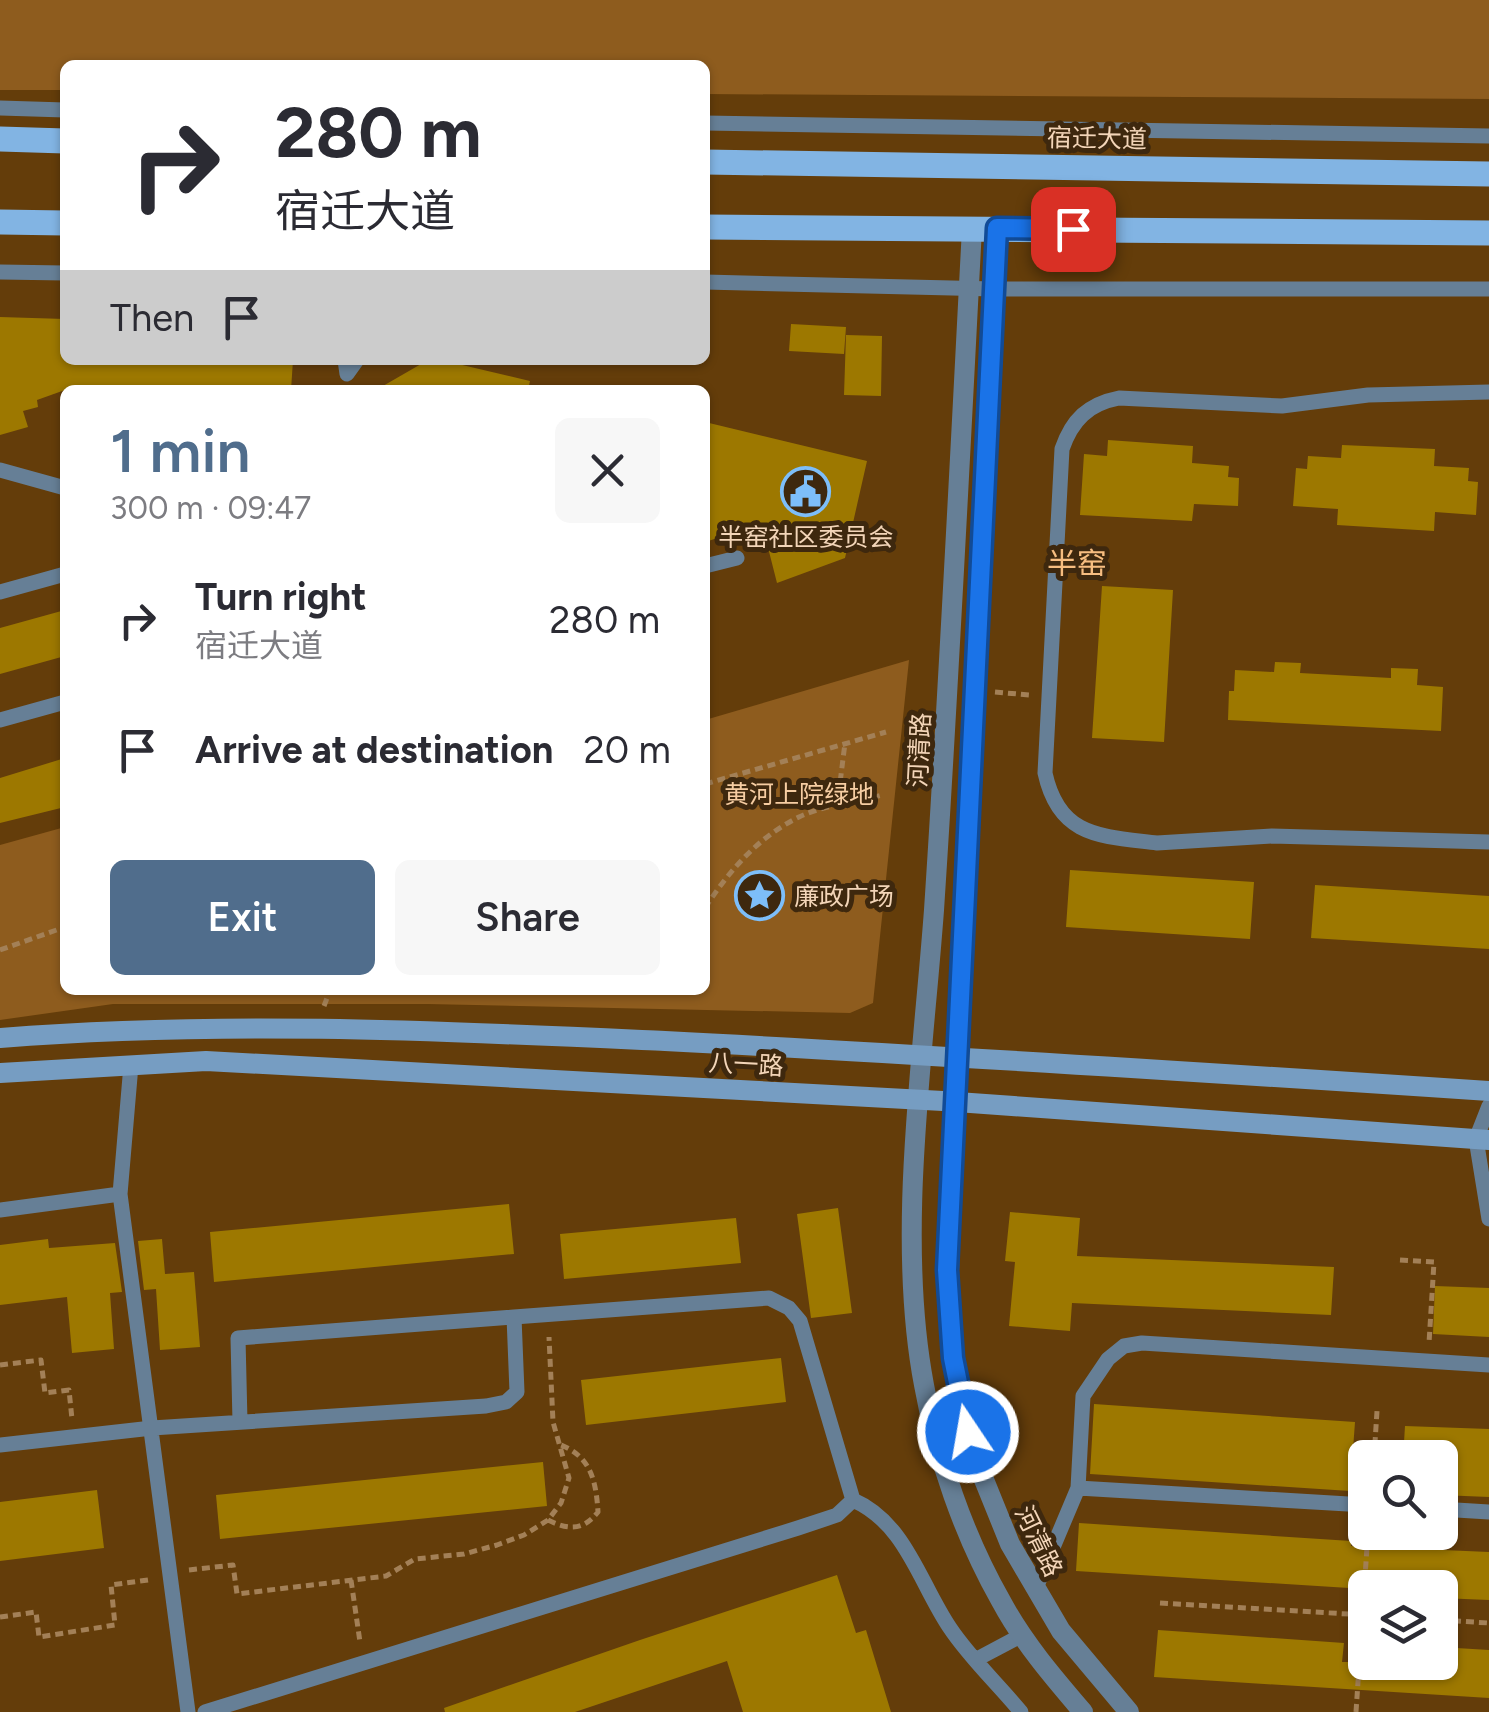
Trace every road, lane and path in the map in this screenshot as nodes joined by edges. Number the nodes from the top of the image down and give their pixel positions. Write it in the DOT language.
graph roads {
  1 [pos="0,108"];
  2 [pos="60,110"];
  3 [pos="710,123"];
  4 [pos="1489,136"];
  5 [pos="0,139"];
  6 [pos="60,142"];
  7 [pos="710,162"];
  8 [pos="1489,174"];
  9 [pos="0,222"];
  10 [pos="60,223"];
  11 [pos="710,227"];
  12 [pos="985,228"];
  13 [pos="1489,233"];
  14 [pos="0,272"];
  15 [pos="60,273"];
  16 [pos="710,282"];
  17 [pos="969,289"];
  18 [pos="994,289"];
  19 [pos="1489,289"];
  20 [pos="1489,392"];
  21 [pos="0,470"];
  22 [pos="60,487"];
  23 [pos="737,558"];
  24 [pos="710,565"];
  25 [pos="60,575"];
  26 [pos="0,592"];
  27 [pos="60,703"];
  28 [pos="0,720"];
  29 [pos="886,732"];
  30 [pos="846,743"];
  31 [pos="710,783"];
  32 [pos="882,794"];
  33 [pos="837,807"];
  34 [pos="1489,842"];
  35 [pos="710,900"];
  36 [pos="60,930"];
  37 [pos="0,950"];
  38 [pos="0,1038"];
  39 [pos="924,1054"];
  40 [pos="956,1055"];
  41 [pos="131,1065"];
  42 [pos="0,1074"];
  43 [pos="1489,1091"];
  44 [pos="920,1100"];
  45 [pos="954,1102"];
  46 [pos="1489,1106"];
  47 [pos="1483,1140"];
  48 [pos="120,1194"];
  49 [pos="0,1210"];
  50 [pos="1489,1219"];
  51 [pos="1400,1260"];
  52 [pos="548,1314"];
  53 [pos="514,1316"];
  54 [pos="1428,1361"];
  55 [pos="0,1365"];
  56 [pos="1489,1365"];
  57 [pos="1377,1411"];
  58 [pos="240,1422"];
  59 [pos="152,1428"];
  60 [pos="74,1437"];
  61 [pos="1375,1440"];
  62 [pos="558,1444"];
  63 [pos="0,1445"];
  64 [pos="1078,1488"];
  65 [pos="853,1500"];
  66 [pos="1348,1503"];
  67 [pos="1458,1510"];
  68 [pos="1489,1512"];
  69 [pos="548,1520"];
  70 [pos="171,1574"];
  71 [pos="350,1580"];
  72 [pos="1035,1590"];
  73 [pos="1160,1603"];
  74 [pos="1348,1614"];
  75 [pos="0,1617"];
  76 [pos="1458,1621"];
  77 [pos="1489,1623"];
  78 [pos="1022,1635"];
  79 [pos="977,1659"];
  80 [pos="363,1663"];
  81 [pos="1359,1680"];
  82 [pos="188,1712"];
  83 [pos="205,1712"];
  84 [pos="1020,1712"];
  85 [pos="1083,1712"];
  86 [pos="1129,1712"];
  87 [pos="1356,1712"];
  1 -- 2 [label="lane"];
  3 -- 4 [label="lane"];
  5 -- 6 [label="main road"];
  7 -- 8 [label="main road, 宿迁大道"];
  9 -- 10 [label="main road"];
  11 -- 12 [label="main road"];
  12 -- 13 [label="main road"];
  12 -- 17 [label="street, 河清路"];
  12 -- 18 [label="street, 河清路"];
  14 -- 15 [label="lane"];
  16 -- 17 [label="lane"];
  17 -- 18 [label="lane"];
  17 -- 39 [label="street, 河清路"];
  18 -- 19 [label="lane"];
  18 -- 40 [label="street, 河清路"];
  20 -- 34 [label="lane"];
  21 -- 22 [label="lane"];
  23 -- 24 [label="lane"];
  25 -- 26 [label="lane"];
  27 -- 28 [label="lane"];
  29 -- 30 [label="path"];
  30 -- 31 [label="path"];
  30 -- 33 [label="path"];
  32 -- 33 [label="path"];
  33 -- 35 [label="path"];
  36 -- 37 [label="path"];
  38 -- 39 [label="main road, 八一路"];
  39 -- 40 [label="main road, 八一路"];
  39 -- 44 [label="street, 河清路"];
  40 -- 43 [label="main road, 八一路"];
  40 -- 45 [label="street, 河清路"];
  41 -- 42 [label="main road, 八一路"];
  41 -- 44 [label="main road, 八一路"];
  41 -- 48 [label="lane"];
  44 -- 45 [label="main road, 八一路"];
  44 -- 78 [label="street, 河清路"];
  45 -- 47 [label="main road, 八一路"];
  45 -- 72 [label="street, 河清路"];
  46 -- 47 [label="lane"];
  47 -- 50 [label="lane"];
  48 -- 49 [label="lane"];
  48 -- 59 [label="lane"];
  51 -- 54 [label="path"];
  52 -- 53 [label="lane"];
  52 -- 62 [label="path"];
  52 -- 65 [label="lane"];
  53 -- 58 [label="lane"];
  53 -- 58 [label="lane"];
  54 -- 56 [label="lane"];
  54 -- 64 [label="lane"];
  55 -- 60 [label="path"];
  57 -- 61 [label="path"];
  58 -- 59 [label="lane"];
  59 -- 60 [label="lane"];
  59 -- 70 [label="lane"];
  60 -- 63 [label="lane"];
  62 -- 69 [label="path"];
  62 -- 69 [label="path"];
  64 -- 66 [label="lane"];
  64 -- 72 [label="lane"];
  65 -- 79 [label="lane"];
  65 -- 80 [label="lane"];
  67 -- 68 [label="lane"];
  69 -- 71 [label="path"];
  70 -- 71 [label="path"];
  70 -- 75 [label="path"];
  70 -- 82 [label="lane"];
  71 -- 80 [label="path"];
  72 -- 86 [label="street, 河清路"];
  73 -- 74 [label="path"];
  76 -- 77 [label="path"];
  78 -- 79 [label="lane"];
  78 -- 85 [label="street, 河清路"];
  79 -- 84 [label="lane"];
  80 -- 83 [label="lane"];
  81 -- 87 [label="path"];
}
